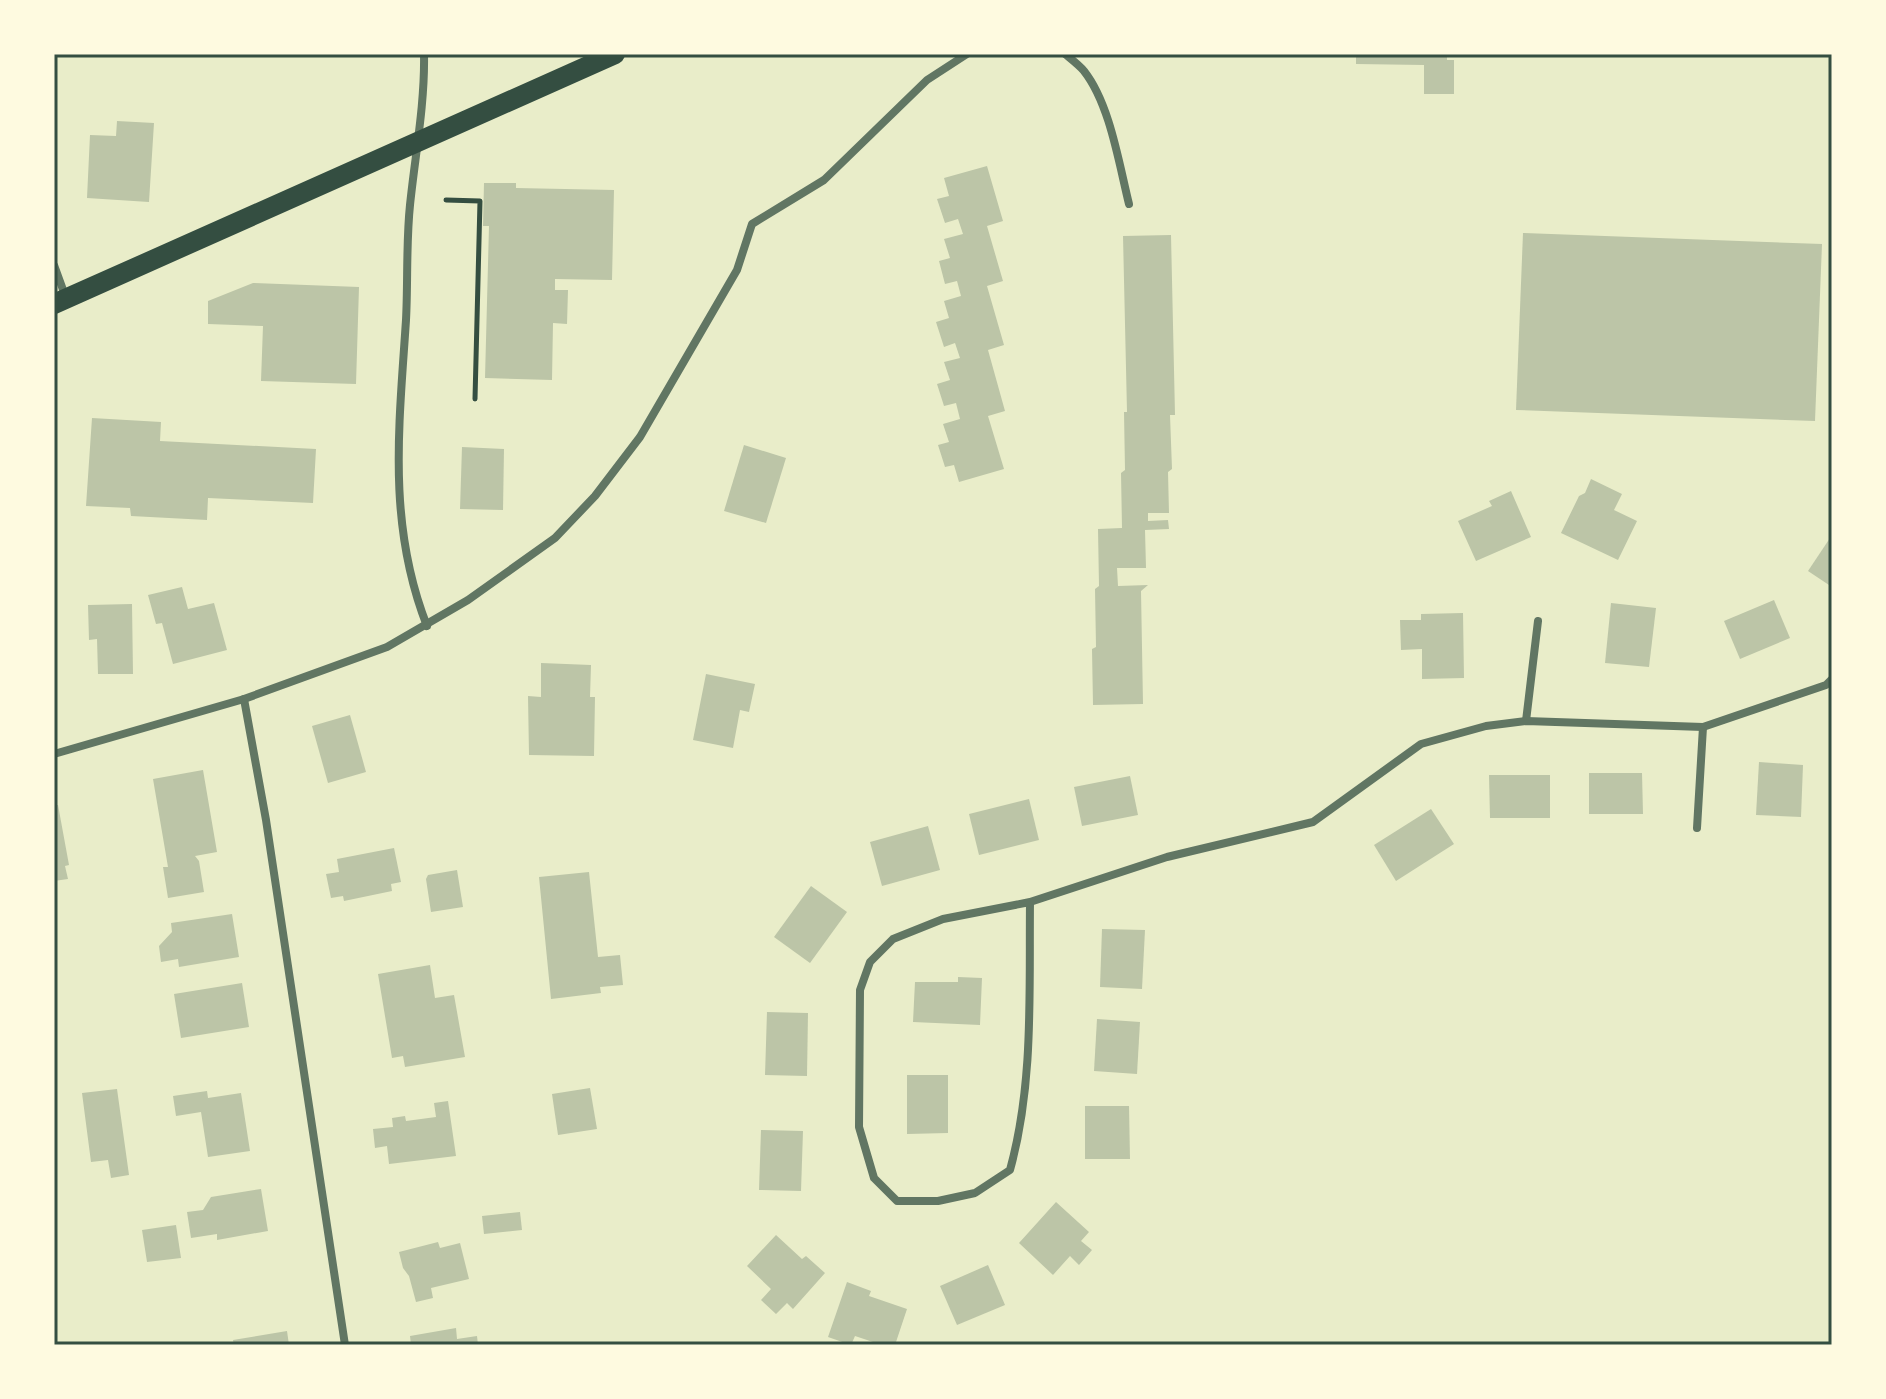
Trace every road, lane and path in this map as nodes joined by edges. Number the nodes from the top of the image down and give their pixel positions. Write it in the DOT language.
graph roads {
  1 [pos="424,54"];
  2 [pos="615,54"];
  3 [pos="967,54"];
  4 [pos="1065,54"];
  5 [pos="417,142"];
  6 [pos="446,200"];
  7 [pos="1129,204"];
  8 [pos="54,265"];
  9 [pos="60,302"];
  10 [pos="475,399"];
  11 [pos="1538,621"];
  12 [pos="427,626"];
  13 [pos="1832,679"];
  14 [pos="244,699"];
  15 [pos="1526,721"];
  16 [pos="1703,727"];
  17 [pos="54,754"];
  18 [pos="1697,828"];
  19 [pos="1030,902"];
  20 [pos="345,1345"];
  1 -- 5 [label="street"];
  2 -- 5 [label="main road"];
  3 -- 12 [label="street"];
  4 -- 7 [label="street"];
  5 -- 9 [label="main road"];
  5 -- 12 [label="street"];
  6 -- 10 [label="path"];
  8 -- 9 [label="street"];
  11 -- 15 [label="street"];
  12 -- 14 [label="street"];
  13 -- 16 [label="street"];
  14 -- 17 [label="street"];
  14 -- 20 [label="street"];
  15 -- 16 [label="street"];
  15 -- 19 [label="street"];
  16 -- 18 [label="street"];
  19 -- 19 [label="street"];
}
